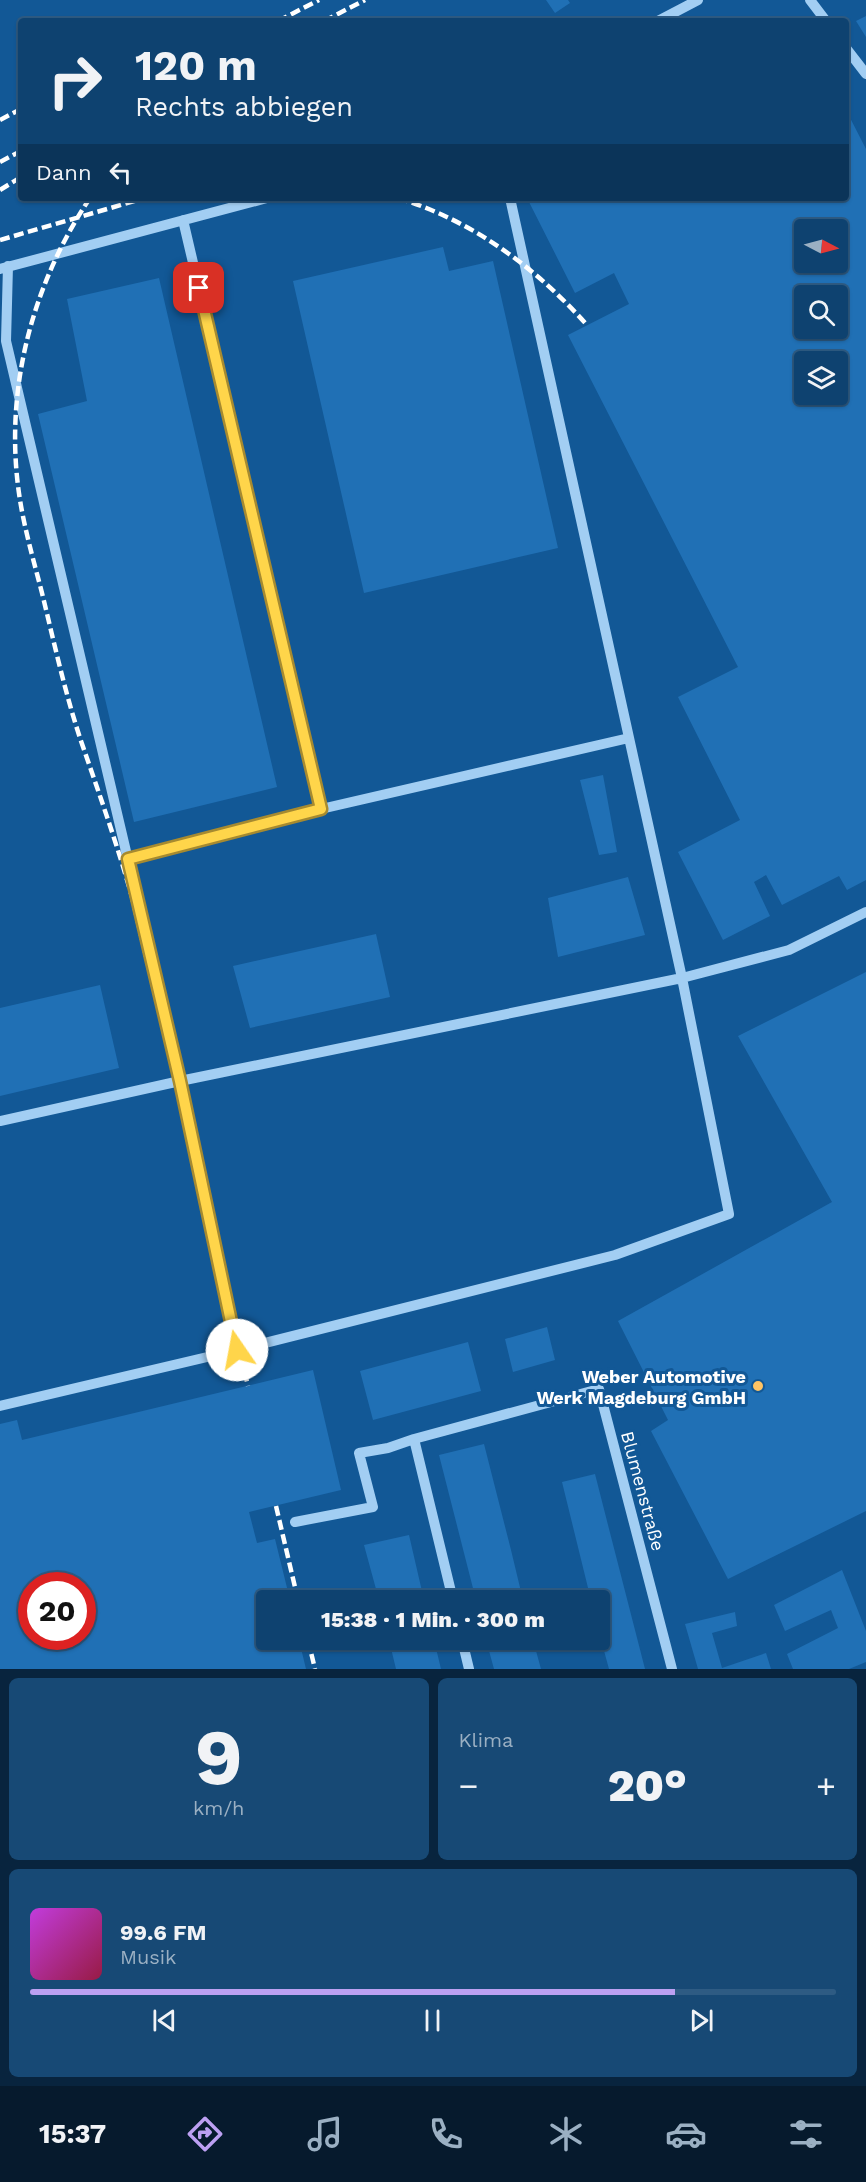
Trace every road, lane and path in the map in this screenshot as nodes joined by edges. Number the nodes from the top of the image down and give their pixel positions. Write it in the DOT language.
graph roads {
  1 [pos="698,0"];
  2 [pos="810,0"];
  3 [pos="664,18"];
  4 [pos="824,18"];
  5 [pos="849,52"];
  6 [pos="866,74"];
  7 [pos="256,201"];
  8 [pos="511,201"];
  9 [pos="183,220"];
  10 [pos="4,268"];
  11 [pos="629,738"];
  12 [pos="321,809"];
  13 [pos="128,859"];
  14 [pos="866,912"];
  15 [pos="682,978"];
  16 [pos="180,1081"];
  17 [pos="0,1121"];
  18 [pos="237,1350"];
  19 [pos="0,1406"];
  20 [pos="414,1439"];
  21 [pos="295,1522"];
  22 [pos="451,1590"];
  23 [pos="464,1650"];
  24 [pos="469,1669"];
  25 [pos="672,1669"];
  1 -- 3 [label="street"];
  2 -- 4 [label="street"];
  5 -- 6 [label="street"];
  7 -- 9 [label="street"];
  8 -- 11 [label="street"];
  9 -- 10 [label="street"];
  9 -- 12 [label="street"];
  10 -- 13 [label="street"];
  11 -- 12 [label="street"];
  11 -- 15 [label="street"];
  12 -- 13 [label="street"];
  13 -- 16 [label="street"];
  14 -- 15 [label="street"];
  15 -- 16 [label="street"];
  15 -- 18 [label="street"];
  16 -- 17 [label="street"];
  16 -- 18 [label="street"];
  18 -- 19 [label="street"];
  20 -- 21 [label="street"];
  20 -- 22 [label="street"];
  20 -- 25 [label="street, Blumenstraße"];
  23 -- 24 [label="street"];
}
